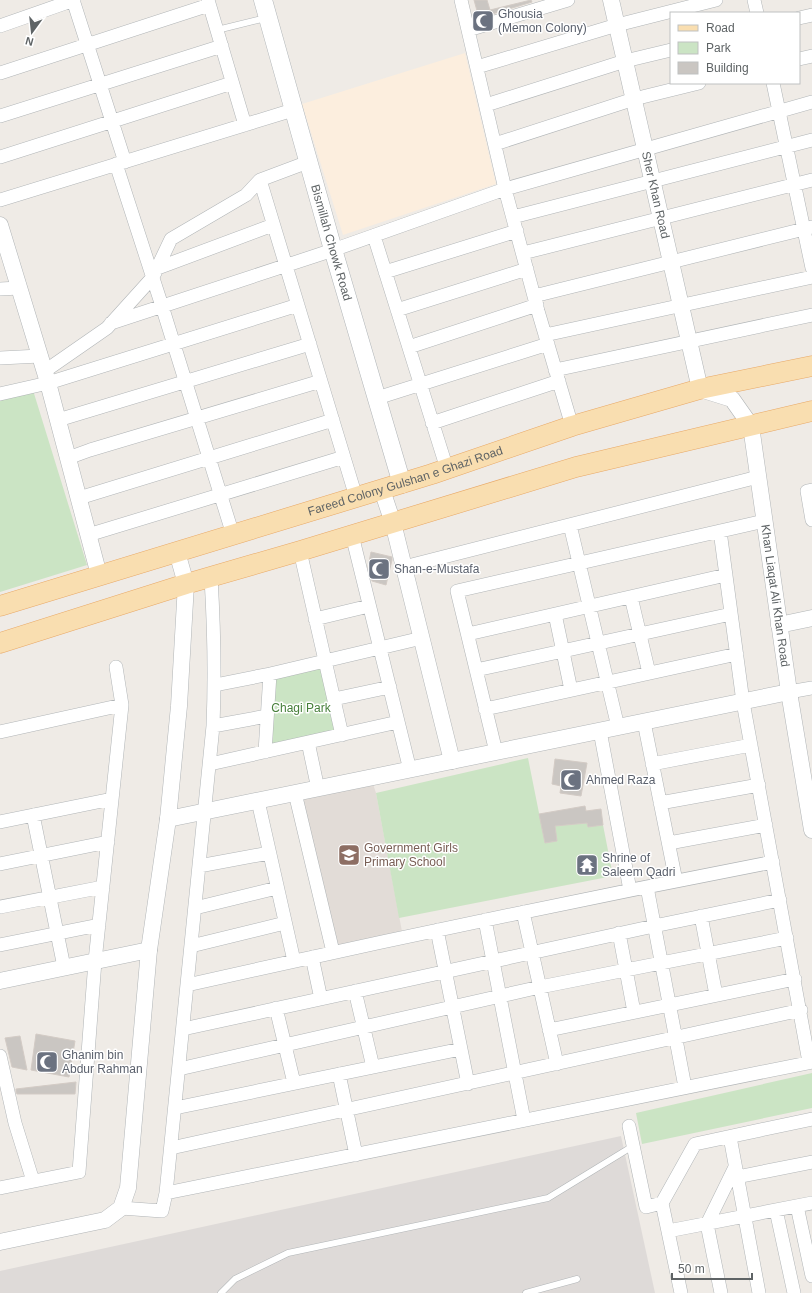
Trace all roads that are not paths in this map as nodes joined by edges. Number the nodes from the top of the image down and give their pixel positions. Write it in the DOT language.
graph roads {
  1 [pos="74,0"];
  2 [pos="263,0"];
  3 [pos="461,0"];
  4 [pos="568,0"];
  5 [pos="611,0"];
  6 [pos="716,0"];
  7 [pos="754,0"];
  8 [pos="209,2"];
  9 [pos="757,12"];
  10 [pos="812,15"];
  11 [pos="268,17"];
  12 [pos="800,18"];
  13 [pos="617,25"];
  14 [pos="0,26"];
  15 [pos="217,30"];
  16 [pos="468,30"];
  17 [pos="88,44"];
  18 [pos="222,46"];
  19 [pos="670,50"];
  20 [pos="812,56"];
  21 [pos="800,59"];
  22 [pos="625,61"];
  23 [pos="477,67"];
  24 [pos="0,73"];
  25 [pos="232,83"];
  26 [pos="100,84"];
  27 [pos="695,84"];
  28 [pos="773,84"];
  29 [pos="634,99"];
  30 [pos="812,102"];
  31 [pos="486,105"];
  32 [pos="293,110"];
  33 [pos="779,111"];
  34 [pos="0,116"];
  35 [pos="112,122"];
  36 [pos="245,125"];
  37 [pos="812,140"];
  38 [pos="495,144"];
  39 [pos="787,146"];
  40 [pos="645,149"];
  41 [pos="0,157"];
  42 [pos="308,162"];
  43 [pos="120,163"];
  44 [pos="260,180"];
  45 [pos="812,180"];
  46 [pos="652,181"];
  47 [pos="795,184"];
  48 [pos="505,189"];
  49 [pos="0,200"];
  50 [pos="513,217"];
  51 [pos="661,218"];
  52 [pos="0,225"];
  53 [pos="273,225"];
  54 [pos="808,228"];
  55 [pos="517,231"];
  56 [pos="374,236"];
  57 [pos="333,250"];
  58 [pos="523,253"];
  59 [pos="671,262"];
  60 [pos="286,266"];
  61 [pos="812,268"];
  62 [pos="527,269"];
  63 [pos="155,272"];
  64 [pos="385,272"];
  65 [pos="812,277"];
  66 [pos="19,288"];
  67 [pos="0,289"];
  68 [pos="536,301"];
  69 [pos="298,305"];
  70 [pos="681,305"];
  71 [pos="162,306"];
  72 [pos="397,310"];
  73 [pos="812,315"];
  74 [pos="111,323"];
  75 [pos="547,340"];
  76 [pos="689,341"];
  77 [pos="174,344"];
  78 [pos="310,344"];
  79 [pos="409,347"];
  80 [pos="0,358"];
  81 [pos="812,366"];
  82 [pos="44,370"];
  83 [pos="557,375"];
  84 [pos="186,381"];
  85 [pos="321,381"];
  86 [pos="420,384"];
  87 [pos="700,390"];
  88 [pos="0,394"];
  89 [pos="377,398"];
  90 [pos="812,411"];
  91 [pos="197,418"];
  92 [pos="58,420"];
  93 [pos="333,420"];
  94 [pos="432,422"];
  95 [pos="572,426"];
  96 [pos="751,426"];
  97 [pos="344,457"];
  98 [pos="68,458"];
  99 [pos="209,458"];
  100 [pos="447,469"];
  101 [pos="758,477"];
  102 [pos="402,484"];
  103 [pos="382,490"];
  104 [pos="812,490"];
  105 [pos="221,494"];
  106 [pos="356,497"];
  107 [pos="79,498"];
  108 [pos="812,520"];
  109 [pos="764,521"];
  110 [pos="393,523"];
  111 [pos="570,525"];
  112 [pos="720,531"];
  113 [pos="88,535"];
  114 [pos="233,535"];
  115 [pos="352,535"];
  116 [pos="300,551"];
  117 [pos="177,552"];
  118 [pos="579,563"];
  119 [pos="404,567"];
  120 [pos="99,575"];
  121 [pos="726,575"];
  122 [pos="211,578"];
  123 [pos="186,584"];
  124 [pos="631,597"];
  125 [pos="0,606"];
  126 [pos="369,606"];
  127 [pos="589,606"];
  128 [pos="555,614"];
  129 [pos="731,614"];
  130 [pos="812,618"];
  131 [pos="316,619"];
  132 [pos="779,625"];
  133 [pos="468,634"];
  134 [pos="640,634"];
  135 [pos="422,638"];
  136 [pos="0,643"];
  137 [pos="598,643"];
  138 [pos="380,648"];
  139 [pos="562,651"];
  140 [pos="737,654"];
  141 [pos="325,661"];
  142 [pos="116,667"];
  143 [pos="476,670"];
  144 [pos="649,673"];
  145 [pos="270,674"];
  146 [pos="607,682"];
  147 [pos="215,685"];
  148 [pos="390,687"];
  149 [pos="812,688"];
  150 [pos="571,690"];
  151 [pos="789,692"];
  152 [pos="334,699"];
  153 [pos="743,702"];
  154 [pos="122,705"];
  155 [pos="485,709"];
  156 [pos="267,716"];
  157 [pos="398,722"];
  158 [pos="644,722"];
  159 [pos="213,726"];
  160 [pos="618,727"];
  161 [pos="600,731"];
  162 [pos="0,732"];
  163 [pos="342,735"];
  164 [pos="308,742"];
  165 [pos="751,745"];
  166 [pos="265,752"];
  167 [pos="496,752"];
  168 [pos="452,761"];
  169 [pos="210,764"];
  170 [pos="652,764"];
  171 [pos="410,770"];
  172 [pos="759,785"];
  173 [pos="318,788"];
  174 [pos="295,793"];
  175 [pos="112,799"];
  176 [pos="258,801"];
  177 [pos="660,803"];
  178 [pos="204,812"];
  179 [pos="33,815"];
  180 [pos="168,819"];
  181 [pos="0,822"];
  182 [pos="766,825"];
  183 [pos="812,830"];
  184 [pos="108,842"];
  185 [pos="669,843"];
  186 [pos="269,853"];
  187 [pos="42,856"];
  188 [pos="773,862"];
  189 [pos="0,864"];
  190 [pos="199,866"];
  191 [pos="676,881"];
  192 [pos="103,887"];
  193 [pos="647,887"];
  194 [pos="277,888"];
  195 [pos="630,890"];
  196 [pos="50,897"];
  197 [pos="780,900"];
  198 [pos="0,907"];
  199 [pos="195,908"];
  200 [pos="523,912"];
  201 [pos="702,916"];
  202 [pos="485,920"];
  203 [pos="285,923"];
  204 [pos="99,925"];
  205 [pos="654,926"];
  206 [pos="437,930"];
  207 [pos="619,933"];
  208 [pos="57,934"];
  209 [pos="787,938"];
  210 [pos="0,945"];
  211 [pos="191,946"];
  212 [pos="149,950"];
  213 [pos="333,952"];
  214 [pos="532,952"];
  215 [pos="708,953"];
  216 [pos="312,957"];
  217 [pos="95,961"];
  218 [pos="294,961"];
  219 [pos="493,961"];
  220 [pos="661,962"];
  221 [pos="64,967"];
  222 [pos="626,970"];
  223 [pos="445,971"];
  224 [pos="795,979"];
  225 [pos="0,981"];
  226 [pos="187,985"];
  227 [pos="540,986"];
  228 [pos="355,991"];
  229 [pos="716,995"];
  230 [pos="500,996"];
  231 [pos="321,999"];
  232 [pos="669,1005"];
  233 [pos="452,1007"];
  234 [pos="276,1008"];
  235 [pos="801,1010"];
  236 [pos="634,1012"];
  237 [pos="364,1027"];
  238 [pos="183,1029"];
  239 [pos="549,1030"];
  240 [pos="675,1038"];
  241 [pos="285,1045"];
  242 [pos="460,1048"];
  243 [pos="0,1056"];
  244 [pos="811,1062"];
  245 [pos="557,1064"];
  246 [pos="373,1067"];
  247 [pos="179,1069"];
  248 [pos="339,1074"];
  249 [pos="514,1074"];
  250 [pos="294,1083"];
  251 [pos="468,1084"];
  252 [pos="685,1088"];
  253 [pos="175,1108"];
  254 [pos="347,1110"];
  255 [pos="524,1120"];
  256 [pos="812,1120"];
  257 [pos="629,1126"];
  258 [pos="730,1137"];
  259 [pos="633,1146"];
  260 [pos="171,1148"];
  261 [pos="356,1154"];
  262 [pos="812,1162"];
  263 [pos="736,1172"];
  264 [pos="33,1181"];
  265 [pos="0,1188"];
  266 [pos="166,1193"];
  267 [pos="812,1202"];
  268 [pos="662,1203"];
  269 [pos="797,1206"];
  270 [pos="121,1208"];
  271 [pos="776,1210"];
  272 [pos="745,1216"];
  273 [pos="707,1224"];
  274 [pos="668,1232"];
  275 [pos="0,1242"];
  276 [pos="812,1276"];
  277 [pos="577,1279"];
  278 [pos="221,1293"];
  279 [pos="526,1293"];
  280 [pos="681,1293"];
  281 [pos="721,1293"];
  282 [pos="760,1293"];
  283 [pos="794,1293"];
  1 -- 14 [label="street"];
  1 -- 17 [label="street"];
  2 -- 11 [label="main road, Bismillah Chowk Road"];
  3 -- 16 [label="street"];
  4 -- 16 [label="street"];
  5 -- 13 [label="street, Sher Khan Road"];
  6 -- 13 [label="street"];
  7 -- 9 [label="street"];
  8 -- 15 [label="street"];
  8 -- 17 [label="street"];
  10 -- 12 [label="street"];
  11 -- 15 [label="lane"];
  11 -- 32 [label="main road, Bismillah Chowk Road"];
  13 -- 22 [label="street, Sher Khan Road"];
  13 -- 23 [label="street"];
  15 -- 18 [label="street"];
  16 -- 23 [label="street"];
  17 -- 24 [label="street"];
  17 -- 26 [label="street"];
  18 -- 25 [label="street"];
  18 -- 26 [label="street"];
  19 -- 22 [label="street"];
  20 -- 21 [label="street"];
  22 -- 29 [label="street, Sher Khan Road"];
  22 -- 31 [label="street"];
  23 -- 31 [label="street"];
  25 -- 35 [label="street"];
  25 -- 36 [label="street"];
  26 -- 34 [label="street"];
  26 -- 35 [label="street"];
  27 -- 29 [label="street"];
  28 -- 33 [label="street"];
  29 -- 38 [label="street"];
  29 -- 40 [label="street, Sher Khan Road"];
  30 -- 33 [label="street"];
  31 -- 38 [label="street"];
  32 -- 36 [label="street"];
  32 -- 42 [label="main road, Bismillah Chowk Road"];
  33 -- 39 [label="street"];
  33 -- 40 [label="street"];
  35 -- 41 [label="street"];
  35 -- 43 [label="street"];
  36 -- 43 [label="street"];
  37 -- 39 [label="street"];
  38 -- 48 [label="street"];
  39 -- 46 [label="street"];
  39 -- 47 [label="street"];
  40 -- 46 [label="street, Sher Khan Road"];
  40 -- 48 [label="street"];
  42 -- 44 [label="street"];
  42 -- 57 [label="main road, Bismillah Chowk Road"];
  43 -- 49 [label="street"];
  43 -- 63 [label="street"];
  44 -- 53 [label="street"];
  44 -- 63 [label="street"];
  45 -- 47 [label="street"];
  46 -- 50 [label="street"];
  46 -- 51 [label="street, Sher Khan Road"];
  47 -- 51 [label="street"];
  47 -- 54 [label="street"];
  48 -- 50 [label="street"];
  48 -- 56 [label="street"];
  50 -- 55 [label="street"];
  51 -- 58 [label="street"];
  51 -- 59 [label="street, Sher Khan Road"];
  52 -- 66 [label="street"];
  53 -- 60 [label="street"];
  53 -- 63 [label="street"];
  54 -- 59 [label="street"];
  54 -- 61 [label="street"];
  55 -- 58 [label="street"];
  55 -- 64 [label="street"];
  56 -- 57 [label="street"];
  56 -- 64 [label="street"];
  57 -- 60 [label="street"];
  57 -- 89 [label="main road, Bismillah Chowk Road"];
  58 -- 62 [label="street"];
  59 -- 68 [label="street"];
  59 -- 70 [label="street, Sher Khan Road"];
  60 -- 69 [label="street"];
  60 -- 71 [label="street"];
  62 -- 68 [label="street"];
  62 -- 72 [label="street"];
  63 -- 71 [label="street"];
  63 -- 74 [label="street"];
  64 -- 72 [label="street"];
  65 -- 70 [label="street"];
  66 -- 67 [label="street"];
  66 -- 82 [label="street"];
  68 -- 75 [label="street"];
  68 -- 79 [label="street"];
  69 -- 77 [label="street"];
  69 -- 78 [label="street"];
  70 -- 75 [label="street"];
  70 -- 76 [label="street, Sher Khan Road"];
  71 -- 74 [label="street"];
  71 -- 77 [label="street"];
  72 -- 79 [label="street"];
  73 -- 76 [label="street"];
  74 -- 82 [label="street"];
  75 -- 83 [label="street"];
  75 -- 86 [label="street"];
  76 -- 83 [label="street"];
  76 -- 87 [label="street, Sher Khan Road"];
  77 -- 82 [label="street"];
  77 -- 84 [label="street"];
  78 -- 84 [label="street"];
  78 -- 85 [label="street"];
  79 -- 86 [label="street"];
  80 -- 82 [label="street"];
  81 -- 87 [label="main road, Fareed Colony Gulshan e Ghazi Road"];
  82 -- 88 [label="street"];
  82 -- 92 [label="street"];
  83 -- 94 [label="street"];
  83 -- 95 [label="street"];
  84 -- 91 [label="street"];
  84 -- 92 [label="street"];
  85 -- 91 [label="street"];
  85 -- 93 [label="street"];
  86 -- 89 [label="street"];
  86 -- 94 [label="street"];
  87 -- 95 [label="main road, Fareed Colony Gulshan e Ghazi Road"];
  87 -- 96 [label="street, Khan Liaqat Ali Khan Road"];
  89 -- 102 [label="main road, Bismillah Chowk Road"];
  90 -- 96 [label="main road"];
  91 -- 98 [label="street"];
  91 -- 99 [label="street"];
  92 -- 98 [label="street"];
  93 -- 97 [label="street"];
  93 -- 99 [label="street"];
  94 -- 100 [label="street"];
  95 -- 100 [label="main road, Fareed Colony Gulshan e Ghazi Road"];
  96 -- 101 [label="street, Khan Liaqat Ali Khan Road"];
  96 -- 110 [label="main road"];
  97 -- 105 [label="street"];
  97 -- 106 [label="street"];
  98 -- 107 [label="street"];
  99 -- 105 [label="street"];
  99 -- 107 [label="street"];
  100 -- 102 [label="main road, Fareed Colony Gulshan e Ghazi Road"];
  101 -- 109 [label="street, Khan Liaqat Ali Khan Road"];
  101 -- 111 [label="street"];
  102 -- 103 [label="main road, Fareed Colony Gulshan e Ghazi Road"];
  103 -- 106 [label="main road, Fareed Colony Gulshan e Ghazi Road"];
  103 -- 110 [label="street"];
  104 -- 108 [label="street"];
  105 -- 113 [label="street"];
  105 -- 114 [label="street"];
  106 -- 114 [label="main road, Fareed Colony Gulshan e Ghazi Road"];
  107 -- 113 [label="street"];
  109 -- 112 [label="street"];
  109 -- 132 [label="street, Khan Liaqat Ali Khan Road"];
  110 -- 115 [label="main road"];
  110 -- 119 [label="street"];
  111 -- 118 [label="street"];
  111 -- 119 [label="street"];
  112 -- 118 [label="street"];
  112 -- 121 [label="street"];
  113 -- 120 [label="street"];
  114 -- 117 [label="main road, Fareed Colony Gulshan e Ghazi Road"];
  115 -- 116 [label="main road"];
  115 -- 126 [label="street"];
  116 -- 122 [label="main road"];
  116 -- 131 [label="street"];
  117 -- 120 [label="main road, Fareed Colony Gulshan e Ghazi Road"];
  117 -- 123 [label="street"];
  118 -- 127 [label="street"];
  118 -- 133 [label="street"];
  119 -- 135 [label="street"];
  120 -- 125 [label="main road, Fareed Colony Gulshan e Ghazi Road"];
  121 -- 124 [label="street"];
  121 -- 129 [label="street"];
  122 -- 123 [label="main road"];
  122 -- 147 [label="street"];
  123 -- 136 [label="main road"];
  123 -- 180 [label="street"];
  124 -- 127 [label="street"];
  124 -- 134 [label="street"];
  126 -- 131 [label="street"];
  126 -- 138 [label="street"];
  127 -- 128 [label="street"];
  127 -- 137 [label="street"];
  128 -- 133 [label="street"];
  128 -- 139 [label="street"];
  129 -- 134 [label="street"];
  129 -- 140 [label="street"];
  130 -- 132 [label="street"];
  131 -- 141 [label="street"];
  132 -- 151 [label="street, Khan Liaqat Ali Khan Road"];
  133 -- 143 [label="street"];
  134 -- 137 [label="street"];
  134 -- 144 [label="street"];
  135 -- 138 [label="street"];
  135 -- 168 [label="street"];
  137 -- 139 [label="street"];
  137 -- 146 [label="street"];
  138 -- 141 [label="street"];
  138 -- 148 [label="street"];
  139 -- 143 [label="street"];
  139 -- 150 [label="street"];
  140 -- 144 [label="street"];
  140 -- 153 [label="street"];
  141 -- 145 [label="street"];
  141 -- 152 [label="street"];
  142 -- 154 [label="street"];
  143 -- 155 [label="street"];
  144 -- 146 [label="street"];
  145 -- 147 [label="street"];
  145 -- 156 [label="street"];
  146 -- 150 [label="street"];
  146 -- 160 [label="street"];
  147 -- 159 [label="street"];
  148 -- 152 [label="street"];
  148 -- 157 [label="street"];
  149 -- 151 [label="street"];
  150 -- 155 [label="street"];
  151 -- 153 [label="street"];
  151 -- 183 [label="street, Khan Liaqat Ali Khan Road"];
  152 -- 163 [label="street"];
  153 -- 158 [label="street"];
  153 -- 165 [label="street"];
  154 -- 162 [label="street"];
  154 -- 175 [label="street"];
  155 -- 167 [label="street"];
  156 -- 159 [label="street"];
  156 -- 166 [label="street"];
  157 -- 163 [label="street"];
  157 -- 171 [label="street"];
  158 -- 160 [label="street"];
  158 -- 170 [label="street"];
  159 -- 169 [label="street"];
  160 -- 161 [label="street"];
  161 -- 167 [label="street"];
  161 -- 195 [label="street"];
  163 -- 164 [label="street"];
  164 -- 166 [label="street"];
  164 -- 173 [label="street"];
  165 -- 170 [label="street"];
  165 -- 172 [label="street"];
  166 -- 169 [label="street"];
  167 -- 168 [label="street"];
  168 -- 171 [label="street"];
  169 -- 178 [label="street"];
  170 -- 177 [label="street"];
  171 -- 173 [label="street"];
  172 -- 177 [label="street"];
  172 -- 182 [label="street"];
  173 -- 174 [label="street"];
  174 -- 176 [label="street"];
  174 -- 213 [label="street"];
  175 -- 179 [label="street"];
  175 -- 184 [label="street"];
  176 -- 178 [label="street"];
  176 -- 186 [label="street"];
  177 -- 185 [label="street"];
  178 -- 180 [label="street"];
  178 -- 190 [label="street"];
  179 -- 181 [label="street"];
  179 -- 187 [label="street"];
  180 -- 212 [label="street"];
  182 -- 185 [label="street"];
  182 -- 188 [label="street"];
  184 -- 187 [label="street"];
  184 -- 192 [label="street"];
  185 -- 191 [label="street"];
  186 -- 190 [label="street"];
  186 -- 194 [label="street"];
  187 -- 189 [label="street"];
  187 -- 196 [label="street"];
  188 -- 191 [label="street"];
  188 -- 197 [label="street"];
  190 -- 199 [label="street"];
  191 -- 193 [label="street"];
  192 -- 196 [label="street"];
  192 -- 204 [label="street"];
  193 -- 195 [label="street"];
  193 -- 205 [label="street"];
  194 -- 199 [label="street"];
  194 -- 203 [label="street"];
  195 -- 200 [label="street"];
  196 -- 198 [label="street"];
  196 -- 208 [label="street"];
  197 -- 201 [label="street"];
  197 -- 209 [label="street"];
  199 -- 211 [label="street"];
  200 -- 202 [label="street"];
  200 -- 214 [label="street"];
  201 -- 205 [label="street"];
  201 -- 215 [label="street"];
  202 -- 206 [label="street"];
  202 -- 219 [label="street"];
  203 -- 211 [label="street"];
  203 -- 218 [label="street"];
  204 -- 208 [label="street"];
  204 -- 217 [label="street"];
  205 -- 207 [label="street"];
  205 -- 220 [label="street"];
  206 -- 213 [label="street"];
  206 -- 223 [label="street"];
  207 -- 214 [label="street"];
  207 -- 222 [label="street"];
  208 -- 210 [label="street"];
  208 -- 221 [label="street"];
  209 -- 215 [label="street"];
  209 -- 224 [label="street"];
  211 -- 226 [label="street"];
  212 -- 217 [label="street"];
  212 -- 270 [label="street"];
  213 -- 216 [label="street"];
  214 -- 219 [label="street"];
  214 -- 227 [label="street"];
  215 -- 220 [label="street"];
  215 -- 229 [label="street"];
  216 -- 218 [label="street"];
  216 -- 231 [label="street"];
  217 -- 221 [label="street"];
  217 -- 264 [label="street"];
  218 -- 226 [label="street"];
  219 -- 223 [label="street"];
  219 -- 230 [label="street"];
  220 -- 222 [label="street"];
  220 -- 232 [label="street"];
  221 -- 225 [label="street"];
  222 -- 227 [label="street"];
  222 -- 236 [label="street"];
  223 -- 228 [label="street"];
  223 -- 233 [label="street"];
  224 -- 229 [label="street"];
  224 -- 235 [label="street"];
  226 -- 238 [label="street"];
  227 -- 230 [label="street"];
  227 -- 239 [label="street"];
  228 -- 231 [label="street"];
  228 -- 237 [label="street"];
  229 -- 232 [label="street"];
  230 -- 233 [label="street"];
  230 -- 249 [label="street"];
  231 -- 234 [label="street"];
  232 -- 236 [label="street"];
  232 -- 240 [label="street"];
  233 -- 237 [label="street"];
  233 -- 242 [label="street"];
  234 -- 238 [label="street"];
  234 -- 241 [label="street"];
  235 -- 240 [label="street"];
  235 -- 244 [label="street"];
  236 -- 239 [label="street"];
  237 -- 241 [label="street"];
  237 -- 246 [label="street"];
  238 -- 247 [label="street"];
  239 -- 245 [label="street"];
  240 -- 245 [label="street"];
  240 -- 252 [label="street"];
  241 -- 247 [label="street"];
  241 -- 250 [label="street"];
  242 -- 246 [label="street"];
  242 -- 251 [label="street"];
  243 -- 264 [label="street"];
  244 -- 252 [label="street"];
  245 -- 249 [label="street"];
  246 -- 248 [label="street"];
  247 -- 253 [label="street"];
  248 -- 250 [label="street"];
  248 -- 254 [label="street"];
  249 -- 251 [label="street"];
  249 -- 255 [label="street"];
  250 -- 253 [label="street"];
  251 -- 254 [label="street"];
  252 -- 255 [label="street"];
  253 -- 260 [label="street"];
  254 -- 260 [label="street"];
  254 -- 261 [label="street"];
  255 -- 261 [label="street"];
  256 -- 258 [label="street"];
  257 -- 259 [label="street"];
  258 -- 263 [label="street"];
  258 -- 268 [label="street"];
  259 -- 268 [label="street"];
  259 -- 278 [label="lane"];
  260 -- 266 [label="street"];
  261 -- 266 [label="street"];
  262 -- 263 [label="street"];
  263 -- 272 [label="street"];
  263 -- 273 [label="street"];
  264 -- 265 [label="street"];
  266 -- 270 [label="street"];
  267 -- 269 [label="street"];
  268 -- 274 [label="street"];
  269 -- 271 [label="street"];
  269 -- 276 [label="street"];
  270 -- 275 [label="street"];
  271 -- 272 [label="street"];
  271 -- 283 [label="street"];
  272 -- 273 [label="street"];
  272 -- 282 [label="street"];
  273 -- 274 [label="street"];
  273 -- 281 [label="street"];
  274 -- 280 [label="street"];
  277 -- 279 [label="lane"];
}
